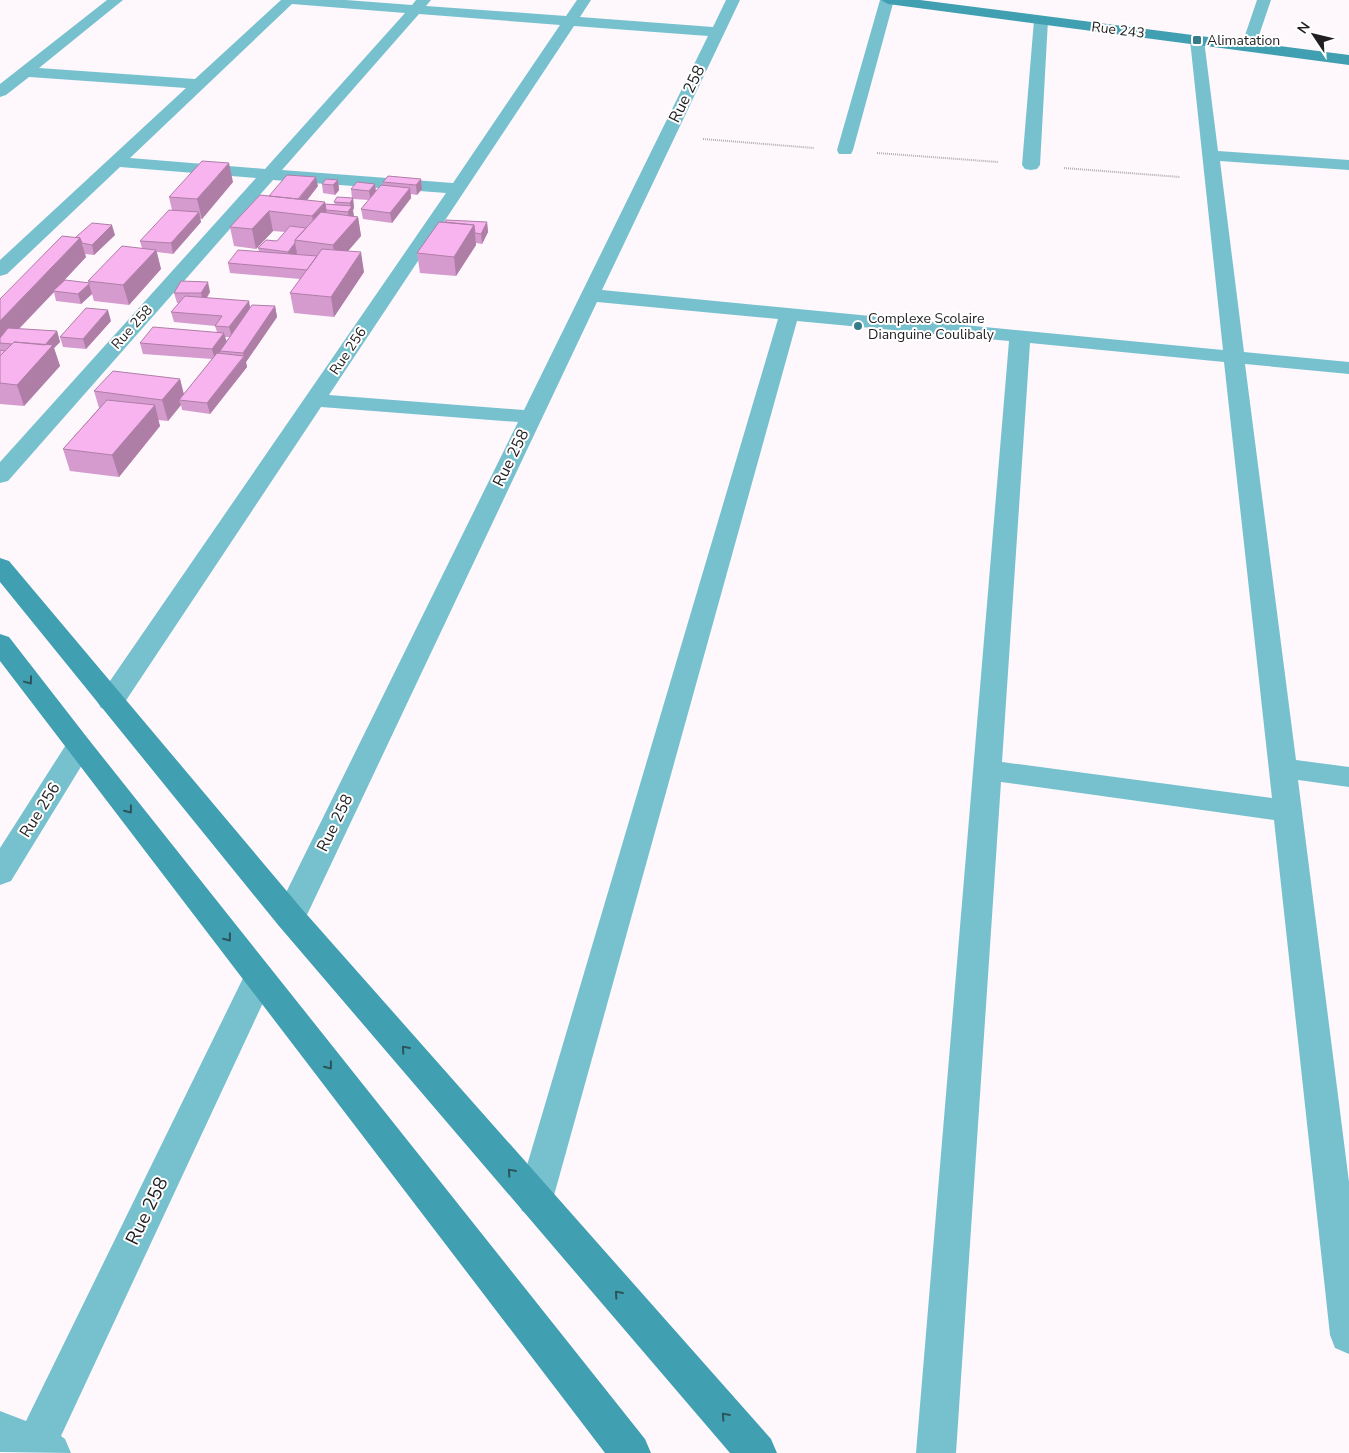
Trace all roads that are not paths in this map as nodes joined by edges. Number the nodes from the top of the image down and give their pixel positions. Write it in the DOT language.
graph roads {
  1 [pos="116,0"];
  2 [pos="289,0"];
  3 [pos="584,0"];
  4 [pos="732,0"];
  5 [pos="887,0"];
  6 [pos="1264,0"];
  7 [pos="419,5"];
  8 [pos="1041,20"];
  9 [pos="569,21"];
  10 [pos="717,32"];
  11 [pos="1197,40"];
  12 [pos="1248,47"];
  13 [pos="1349,60"];
  14 [pos="26,72"];
  15 [pos="200,84"];
  16 [pos="0,92"];
  17 [pos="845,150"];
  18 [pos="117,162"];
  19 [pos="1031,165"];
  20 [pos="1349,165"];
  21 [pos="1212,167"];
  22 [pos="268,174"];
  23 [pos="458,189"];
  24 [pos="0,270"];
  25 [pos="590,295"];
  26 [pos="789,315"];
  27 [pos="1020,337"];
  28 [pos="1234,357"];
  29 [pos="1349,368"];
  30 [pos="315,400"];
  31 [pos="531,417"];
  32 [pos="0,476"];
  33 [pos="0,566"];
  34 [pos="0,643"];
  35 [pos="111,701"];
  36 [pos="79,747"];
  37 [pos="1283,768"];
  38 [pos="987,770"];
  39 [pos="1349,777"];
  40 [pos="1287,811"];
  41 [pos="0,873"];
  42 [pos="290,917"];
  43 [pos="258,977"];
  44 [pos="535,1199"];
  45 [pos="1349,1335"];
  46 [pos="29,1443"];
  47 [pos="631,1453"];
  48 [pos="757,1453"];
  49 [pos="936,1453"];
  1 -- 14 [label="street"];
  2 -- 7 [label="street"];
  2 -- 15 [label="street"];
  3 -- 9 [label="street, Rue 256"];
  4 -- 10 [label="street, Rue 258"];
  5 -- 8 [label="street, Rue 243"];
  5 -- 17 [label="street"];
  6 -- 12 [label="street"];
  7 -- 9 [label="street"];
  7 -- 22 [label="street, Rue 258"];
  8 -- 11 [label="street, Rue 243"];
  8 -- 19 [label="street"];
  9 -- 10 [label="street"];
  9 -- 23 [label="street, Rue 256"];
  10 -- 25 [label="street, Rue 258"];
  11 -- 12 [label="street, Rue 243"];
  11 -- 21 [label="street"];
  12 -- 13 [label="street, Rue 243"];
  14 -- 15 [label="street"];
  14 -- 16 [label="street"];
  15 -- 18 [label="street"];
  18 -- 22 [label="street"];
  18 -- 24 [label="street"];
  20 -- 21 [label="street"];
  21 -- 28 [label="street"];
  22 -- 23 [label="street"];
  22 -- 32 [label="street, Rue 258"];
  23 -- 30 [label="street, Rue 256"];
  25 -- 26 [label="street"];
  25 -- 31 [label="street, Rue 258"];
  26 -- 27 [label="street"];
  26 -- 44 [label="street"];
  27 -- 28 [label="street"];
  27 -- 38 [label="street"];
  28 -- 29 [label="street"];
  28 -- 37 [label="street"];
  30 -- 31 [label="street"];
  30 -- 35 [label="street, Rue 256"];
  31 -- 42 [label="street, Rue 258"];
  33 -- 35 [label="street"];
  34 -- 36 [label="street, one-way"];
  35 -- 42 [label="street"];
  36 -- 41 [label="street, Rue 256"];
  36 -- 43 [label="street, one-way"];
  37 -- 39 [label="street"];
  37 -- 40 [label="street"];
  38 -- 40 [label="street"];
  38 -- 49 [label="street"];
  40 -- 45 [label="street"];
  44 -- 42 [label="street, one-way"];
  43 -- 46 [label="street, Rue 258"];
  43 -- 47 [label="street, one-way"];
  48 -- 44 [label="street, one-way"];
}
